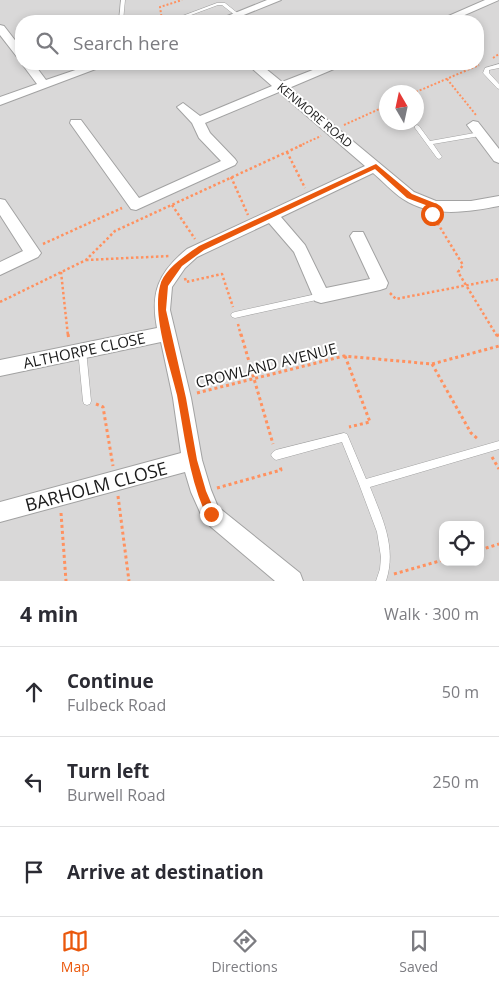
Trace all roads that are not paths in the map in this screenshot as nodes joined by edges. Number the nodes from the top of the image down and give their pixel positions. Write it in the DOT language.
graph roads {
  1 [pos="124,0"];
  2 [pos="494,0"];
  3 [pos="269,1"];
  4 [pos="238,14"];
  5 [pos="122,15"];
  6 [pos="187,15"];
  7 [pos="457,15"];
  8 [pos="0,28"];
  9 [pos="15,47"];
  10 [pos="499,66"];
  11 [pos="33,70"];
  12 [pos="86,70"];
  13 [pos="261,70"];
  14 [pos="321,70"];
  15 [pos="44,85"];
  16 [pos="281,86"];
  17 [pos="499,87"];
  18 [pos="0,101"];
  19 [pos="183,107"];
  20 [pos="198,121"];
  21 [pos="76,124"];
  22 [pos="334,130"];
  23 [pos="420,130"];
  24 [pos="477,130"];
  25 [pos="428,143"];
  26 [pos="439,157"];
  27 [pos="499,158"];
  28 [pos="376,166"];
  29 [pos="499,201"];
  30 [pos="0,204"];
  31 [pos="272,216"];
  32 [pos="358,236"];
  33 [pos="0,269"];
  34 [pos="321,296"];
  35 [pos="235,315"];
  36 [pos="167,333"];
  37 [pos="77,351"];
  38 [pos="0,368"];
  39 [pos="88,401"];
  40 [pos="499,445"];
  41 [pos="276,455"];
  42 [pos="192,460"];
  43 [pos="364,484"];
  44 [pos="0,512"];
  45 [pos="280,577"];
  46 [pos="382,579"];
  1 -- 5 [label="lane"];
  2 -- 7 [label="street"];
  3 -- 4 [label="street"];
  4 -- 6 [label="lane"];
  8 -- 9 [label="street"];
  10 -- 17 [label="lane"];
  11 -- 15 [label="street"];
  12 -- 15 [label="street"];
  13 -- 16 [label="street, KENMORE ROAD"];
  14 -- 16 [label="street"];
  15 -- 18 [label="street"];
  16 -- 20 [label="street"];
  16 -- 22 [label="street, KENMORE ROAD"];
  19 -- 20 [label="street"];
  20 -- 21 [label="street"];
  22 -- 28 [label="street, KENMORE ROAD"];
  23 -- 25 [label="lane"];
  24 -- 25 [label="lane"];
  24 -- 27 [label="street"];
  25 -- 26 [label="lane"];
  28 -- 29 [label="street, KENMORE ROAD"];
  28 -- 31 [label="street"];
  30 -- 33 [label="street"];
  31 -- 34 [label="street"];
  31 -- 36 [label="street"];
  32 -- 34 [label="street"];
  34 -- 35 [label="lane"];
  36 -- 37 [label="street, ALTHORPE CLOSE"];
  36 -- 42 [label="street"];
  37 -- 38 [label="street, ALTHORPE CLOSE"];
  37 -- 39 [label="lane"];
  40 -- 43 [label="lane"];
  41 -- 43 [label="lane"];
  42 -- 44 [label="street, BARHOLM CLOSE"];
  42 -- 45 [label="street"];
  43 -- 46 [label="lane"];
}
